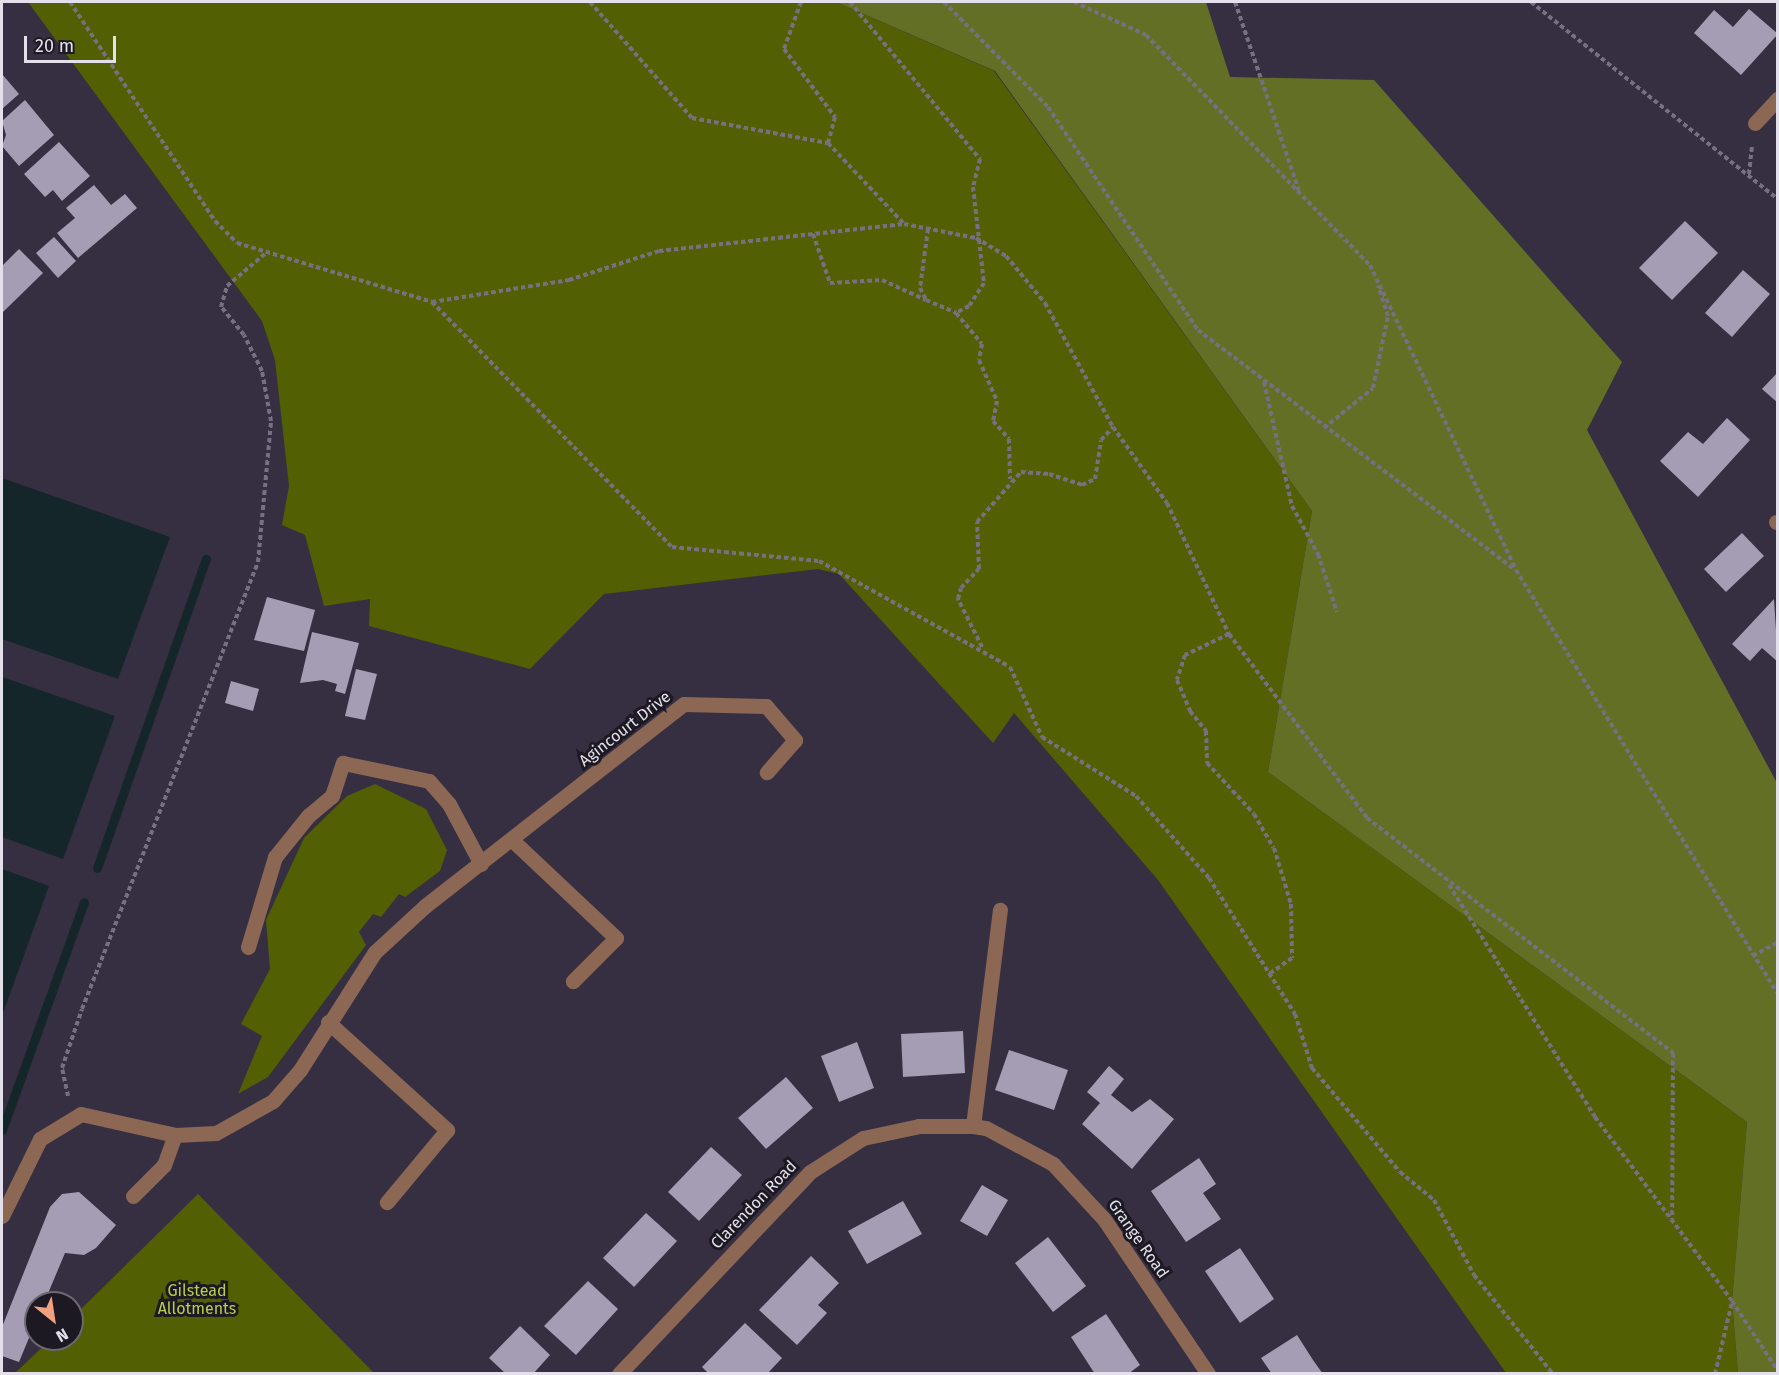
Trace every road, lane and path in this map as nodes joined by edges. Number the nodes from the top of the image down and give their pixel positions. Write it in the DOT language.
graph roads {
  1 [pos="70,2"];
  2 [pos="590,2"];
  3 [pos="801,2"];
  4 [pos="850,2"];
  5 [pos="944,2"];
  6 [pos="1074,2"];
  7 [pos="1235,2"];
  8 [pos="1531,2"];
  9 [pos="1778,98"];
  10 [pos="1755,123"];
  11 [pos="828,143"];
  12 [pos="1749,174"];
  13 [pos="1299,193"];
  14 [pos="1778,198"];
  15 [pos="904,224"];
  16 [pos="928,229"];
  17 [pos="813,234"];
  18 [pos="976,238"];
  19 [pos="267,252"];
  20 [pos="1370,265"];
  21 [pos="926,300"];
  22 [pos="432,302"];
  23 [pos="956,313"];
  24 [pos="1264,381"];
  25 [pos="1113,427"];
  26 [pos="1323,428"];
  27 [pos="1010,479"];
  28 [pos="1516,570"];
  29 [pos="1337,612"];
  30 [pos="1229,634"];
  31 [pos="982,647"];
  32 [pos="767,771"];
  33 [pos="512,840"];
  34 [pos="481,864"];
  35 [pos="1446,881"];
  36 [pos="1000,910"];
  37 [pos="1778,942"];
  38 [pos="248,947"];
  39 [pos="1754,956"];
  40 [pos="1269,974"];
  41 [pos="573,981"];
  42 [pos="1778,994"];
  43 [pos="328,1022"];
  44 [pos="81,1114"];
  45 [pos="979,1127"];
  46 [pos="175,1135"];
  47 [pos="133,1196"];
  48 [pos="387,1202"];
  49 [pos="2,1216"];
  50 [pos="1672,1220"];
  51 [pos="1732,1301"];
  52 [pos="1778,1371"];
  53 [pos="620,1374"];
  54 [pos="1208,1374"];
  55 [pos="1553,1374"];
  56 [pos="1715,1374"];
  1 -- 19 [label="path"];
  2 -- 11 [label="path"];
  3 -- 11 [label="path"];
  4 -- 18 [label="path"];
  5 -- 24 [label="path"];
  6 -- 13 [label="path"];
  7 -- 13 [label="path"];
  8 -- 12 [label="path"];
  9 -- 10 [label="street"];
  10 -- 12 [label="path"];
  11 -- 15 [label="path"];
  12 -- 14 [label="path"];
  13 -- 20 [label="path"];
  15 -- 16 [label="path"];
  15 -- 17 [label="path"];
  16 -- 18 [label="path"];
  16 -- 21 [label="path"];
  17 -- 21 [label="path"];
  17 -- 22 [label="path"];
  18 -- 23 [label="path"];
  18 -- 25 [label="path"];
  19 -- 22 [label="path"];
  19 -- 44 [label="path"];
  20 -- 26 [label="path"];
  20 -- 28 [label="path"];
  21 -- 23 [label="path"];
  22 -- 31 [label="path"];
  23 -- 27 [label="path"];
  24 -- 26 [label="path"];
  24 -- 29 [label="path"];
  25 -- 27 [label="path"];
  25 -- 30 [label="path"];
  26 -- 28 [label="path"];
  27 -- 31 [label="path"];
  28 -- 39 [label="path"];
  30 -- 35 [label="path"];
  30 -- 40 [label="path"];
  31 -- 40 [label="path"];
  32 -- 33 [label="street, Agincourt Drive"];
  33 -- 34 [label="street, Agincourt Drive"];
  33 -- 41 [label="street"];
  34 -- 38 [label="street"];
  34 -- 43 [label="street, Agincourt Drive"];
  35 -- 50 [label="path"];
  35 -- 50 [label="path"];
  36 -- 45 [label="street"];
  37 -- 39 [label="path"];
  39 -- 42 [label="path"];
  40 -- 55 [label="path"];
  43 -- 46 [label="street, Agincourt Drive"];
  43 -- 48 [label="street"];
  44 -- 46 [label="street, Agincourt Drive"];
  44 -- 49 [label="street"];
  45 -- 53 [label="street, Clarendon Road"];
  45 -- 54 [label="street, Grange Road"];
  46 -- 47 [label="street"];
  50 -- 51 [label="path"];
  51 -- 52 [label="path"];
  51 -- 56 [label="path"];
}
